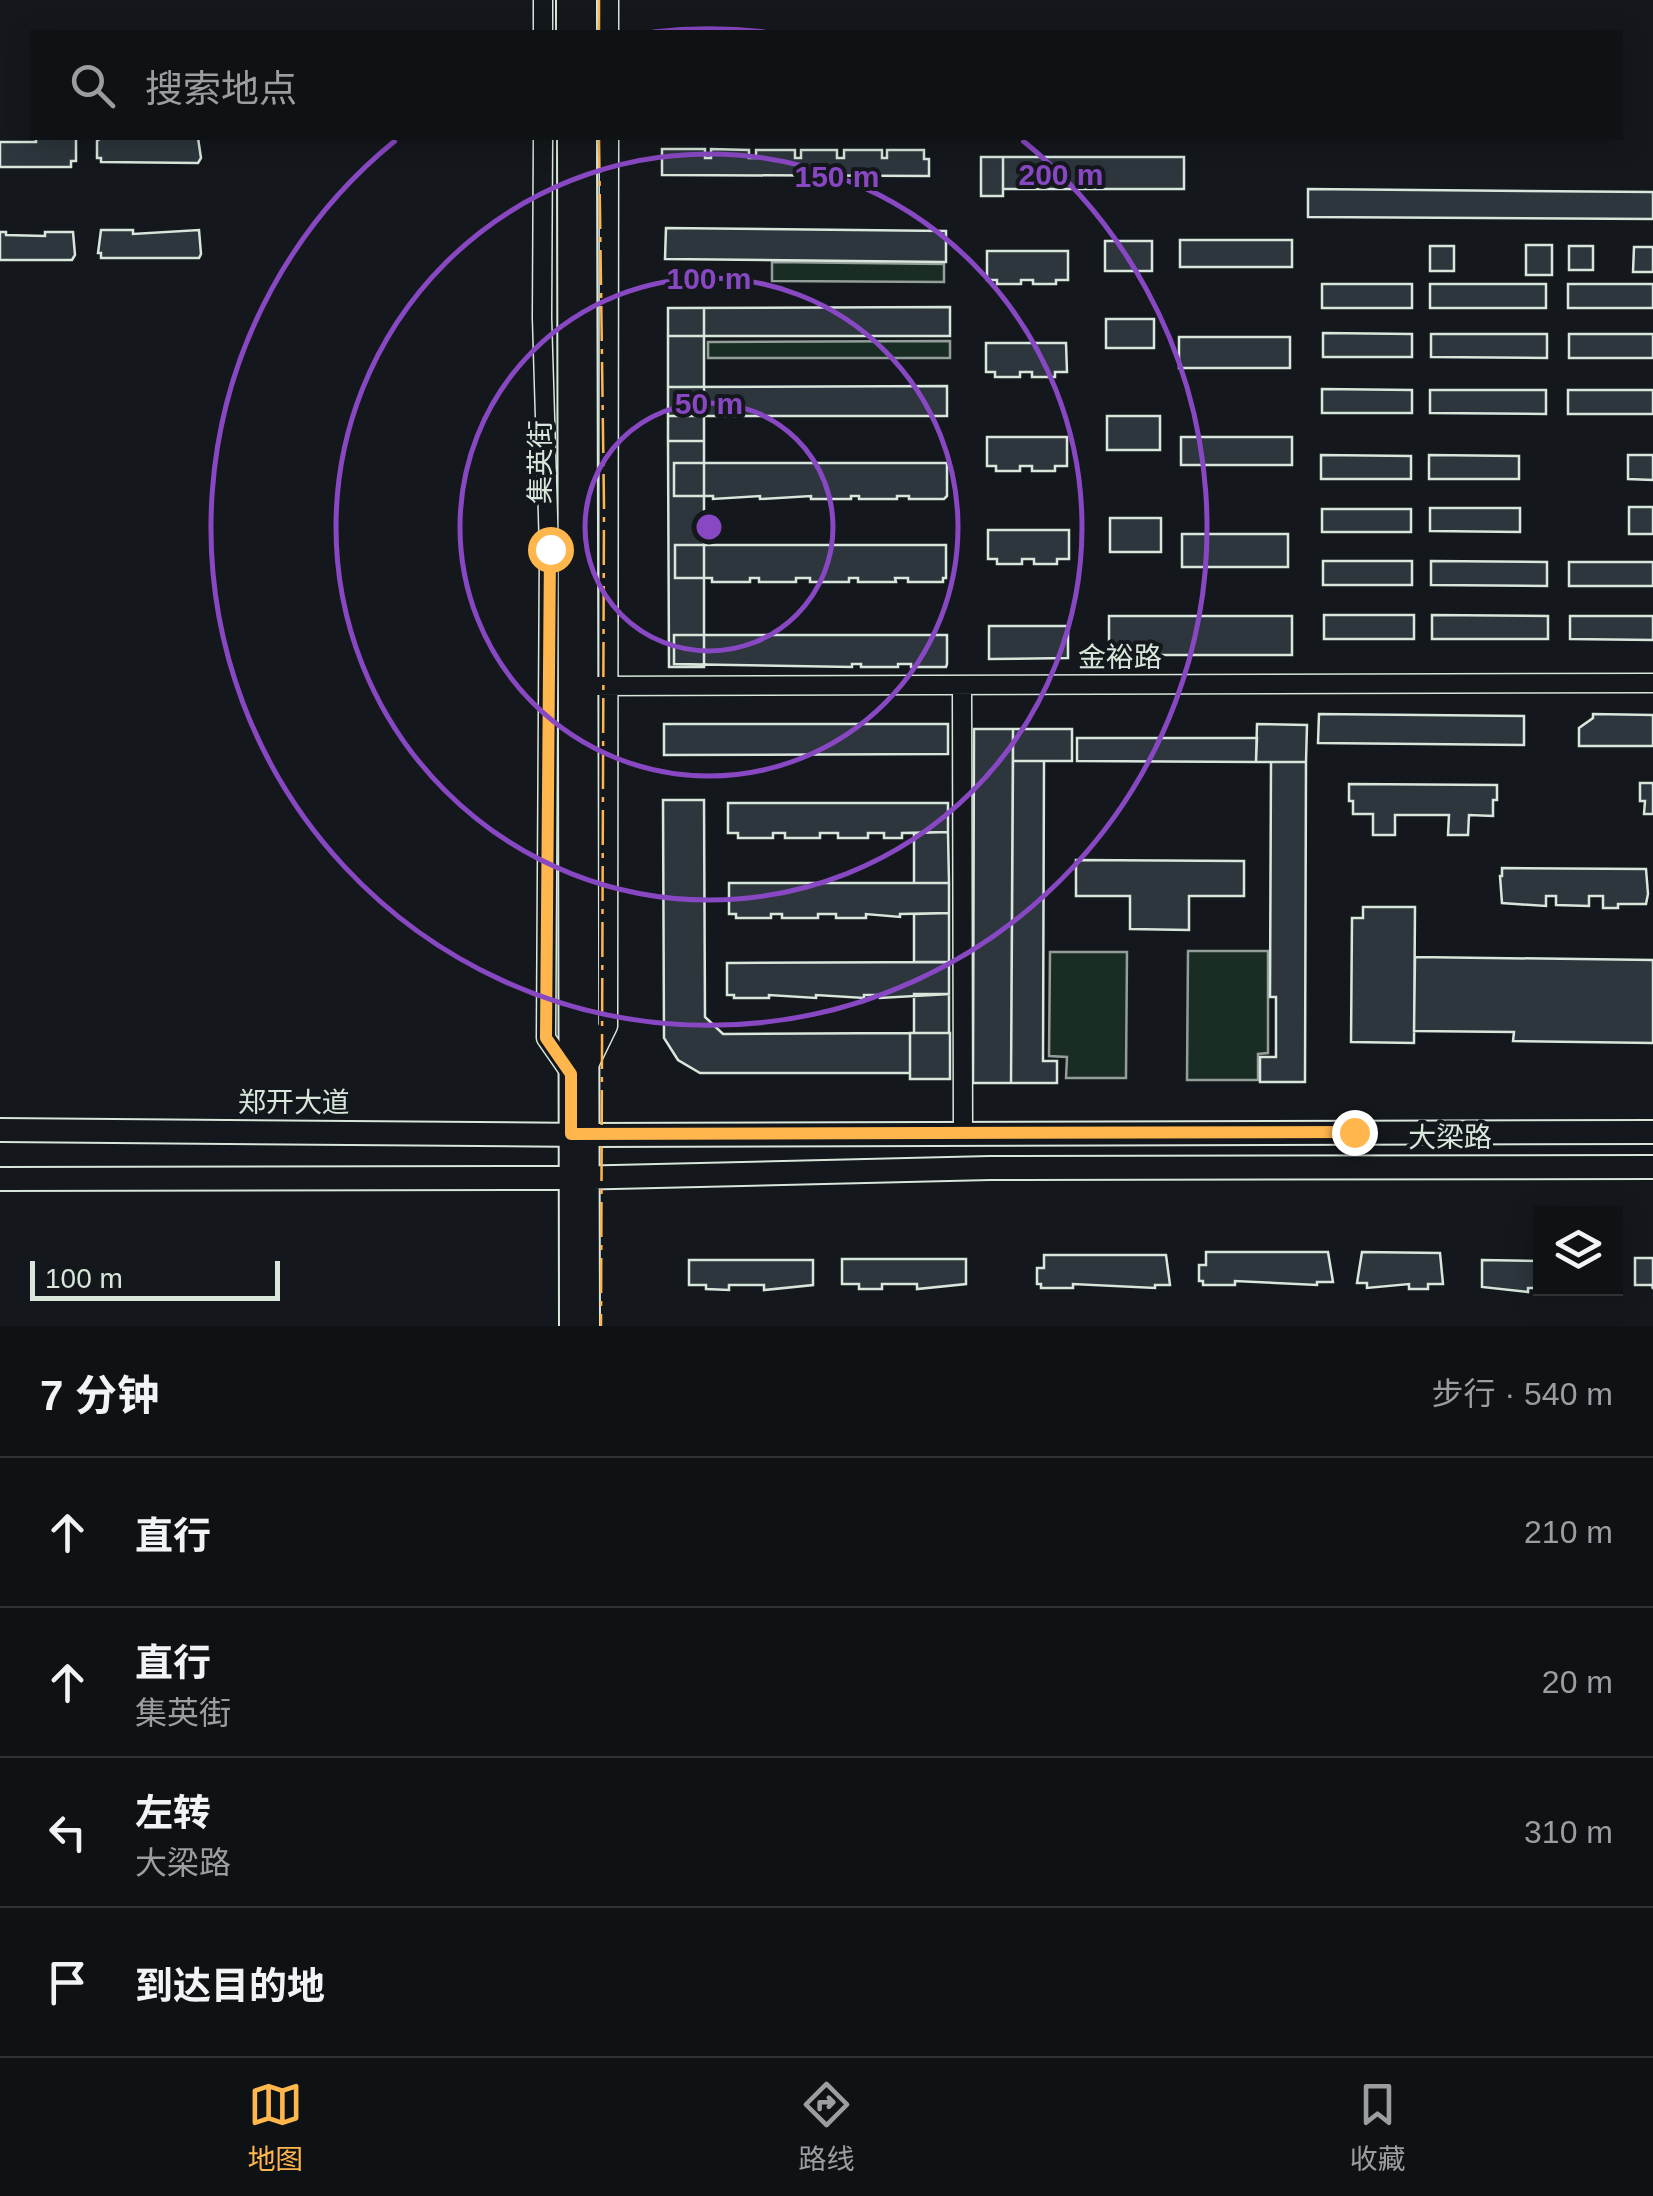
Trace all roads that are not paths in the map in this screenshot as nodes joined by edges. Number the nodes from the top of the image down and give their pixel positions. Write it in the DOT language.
graph roads {
  1 [pos="543,0"];
  2 [pos="568,0"];
  3 [pos="585,0"];
  4 [pos="609,0"];
  5 [pos="543,30"];
  6 [pos="568,30"];
  7 [pos="585,30"];
  8 [pos="609,30"];
  9 [pos="542,140"];
  10 [pos="568,140"];
  11 [pos="585,140"];
  12 [pos="609,140"];
  13 [pos="1653,683"];
  14 [pos="962,685"];
  15 [pos="598,686"];
  16 [pos="579,1071"];
  17 [pos="0,1130"];
  18 [pos="1653,1132"];
  19 [pos="963,1133"];
  20 [pos="579,1134"];
  21 [pos="1653,1167"];
  22 [pos="579,1177"];
  23 [pos="0,1179"];
  24 [pos="571,1326"];
  25 [pos="588,1326"];
  1 -- 5 [label="street"];
  2 -- 6 [label="main road"];
  3 -- 7 [label="main road"];
  4 -- 8 [label="street"];
  9 -- 16 [label="street"];
  10 -- 16 [label="main road, 集英街"];
  11 -- 15 [label="main road, 集英街"];
  12 -- 15 [label="street"];
  13 -- 14 [label="street, 金裕路"];
  14 -- 15 [label="street, 金裕路"];
  14 -- 19 [label="street"];
  15 -- 16 [label="main road, 集英街"];
  16 -- 20 [label="main road, 集英街"];
  17 -- 20 [label="main road, 郑开大道"];
  18 -- 19 [label="main road, 大梁路"];
  19 -- 20 [label="main road, 大梁路"];
  20 -- 22 [label="main road, 集英街"];
  21 -- 22 [label="main road, 大梁路"];
  22 -- 23 [label="main road"];
  22 -- 24 [label="main road, 集英街"];
  22 -- 25 [label="main road, 集英街"];
}
